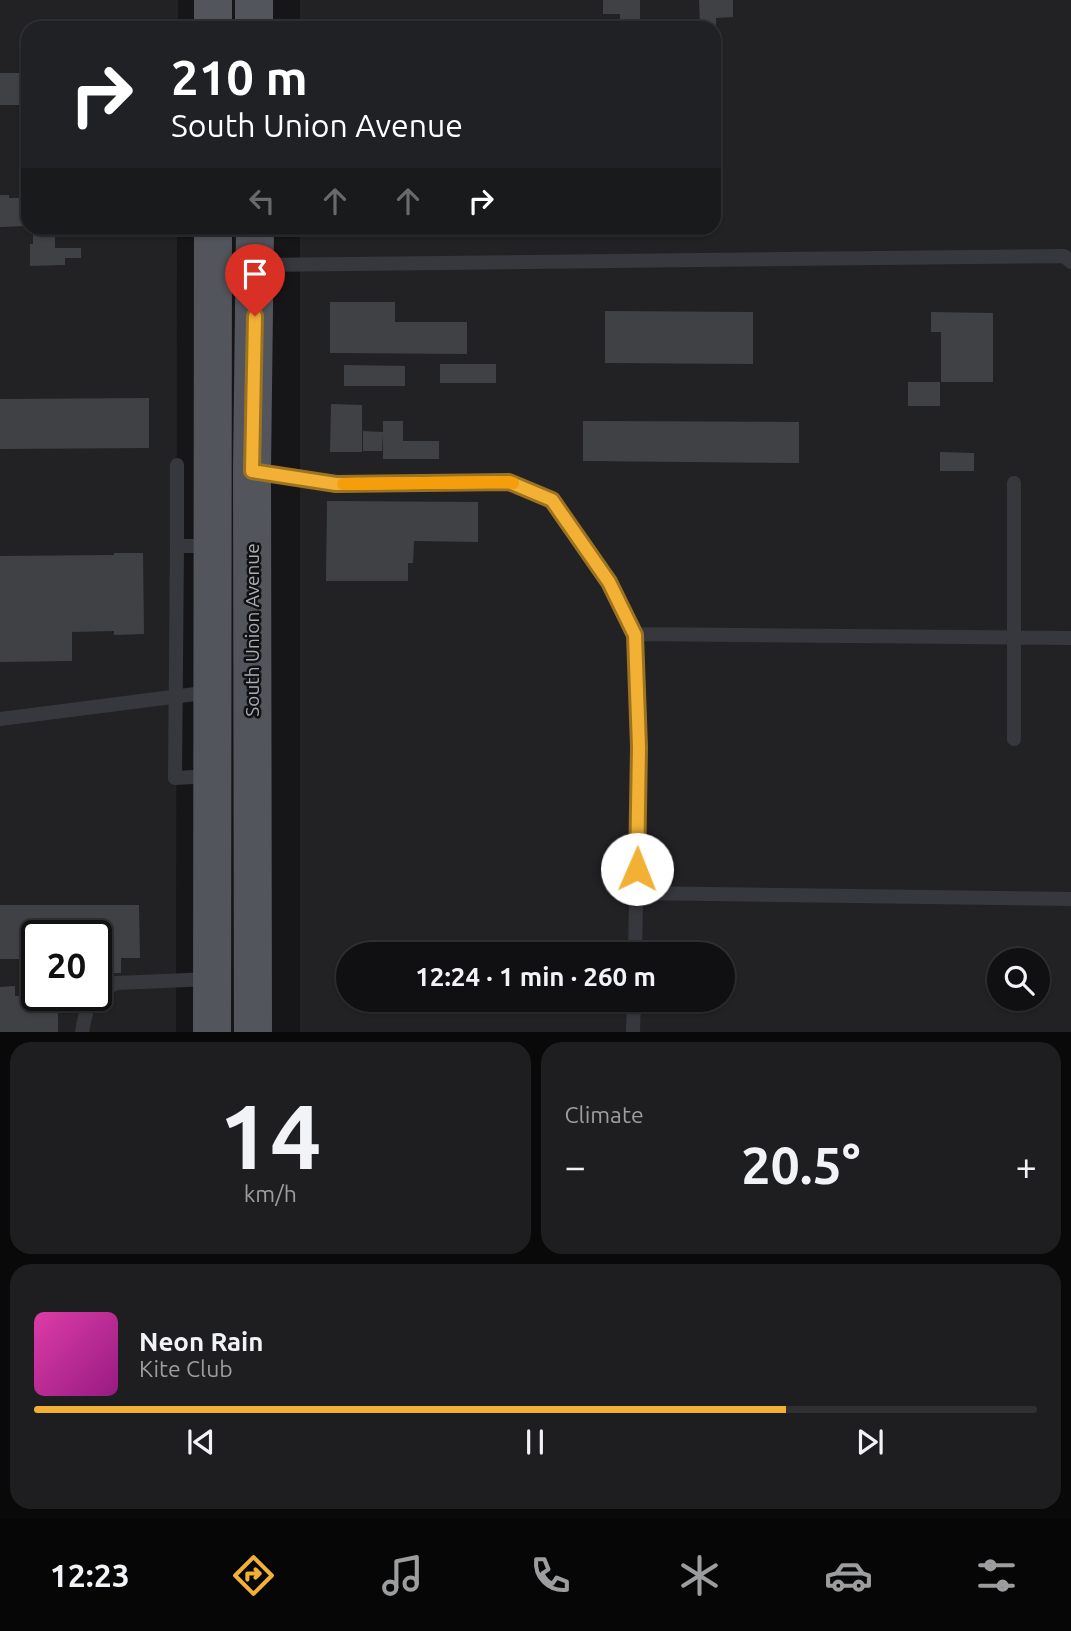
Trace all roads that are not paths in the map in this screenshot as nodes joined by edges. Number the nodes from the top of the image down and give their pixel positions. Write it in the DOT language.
graph roads {
  1 [pos="213,0"];
  2 [pos="254,0"];
  3 [pos="213,21"];
  4 [pos="254,21"];
  5 [pos="213,235"];
  6 [pos="256,235"];
  7 [pos="1071,262"];
  8 [pos="256,265"];
  9 [pos="213,271"];
  10 [pos="177,466"];
  11 [pos="252,471"];
  12 [pos="1014,483"];
  13 [pos="201,549"];
  14 [pos="635,635"];
  15 [pos="1013,637"];
  16 [pos="1071,638"];
  17 [pos="195,694"];
  18 [pos="0,719"];
  19 [pos="1014,739"];
  20 [pos="252,784"];
  21 [pos="636,893"];
  22 [pos="1071,899"];
  23 [pos="635,942"];
  24 [pos="212,979"];
  25 [pos="634,1012"];
  26 [pos="82,1032"];
  27 [pos="212,1032"];
  28 [pos="253,1032"];
  29 [pos="633,1032"];
  1 -- 3 [label="main road"];
  2 -- 4 [label="main road"];
  5 -- 9 [label="main road, South Union Avenue"];
  6 -- 8 [label="main road, South Union Avenue"];
  7 -- 8 [label="lane"];
  8 -- 11 [label="main road, South Union Avenue"];
  9 -- 11 [label="main road"];
  9 -- 13 [label="main road, South Union Avenue"];
  10 -- 13 [label="lane"];
  11 -- 14 [label="lane"];
  11 -- 20 [label="main road, South Union Avenue"];
  12 -- 15 [label="lane"];
  13 -- 17 [label="main road, South Union Avenue"];
  13 -- 20 [label="main road"];
  14 -- 15 [label="lane"];
  14 -- 21 [label="lane"];
  15 -- 16 [label="lane"];
  15 -- 19 [label="lane"];
  17 -- 18 [label="lane"];
  17 -- 24 [label="main road, South Union Avenue"];
  20 -- 28 [label="main road, South Union Avenue"];
  21 -- 22 [label="lane"];
  21 -- 23 [label="lane"];
  24 -- 26 [label="lane"];
  24 -- 27 [label="main road, South Union Avenue"];
  25 -- 29 [label="lane"];
}
